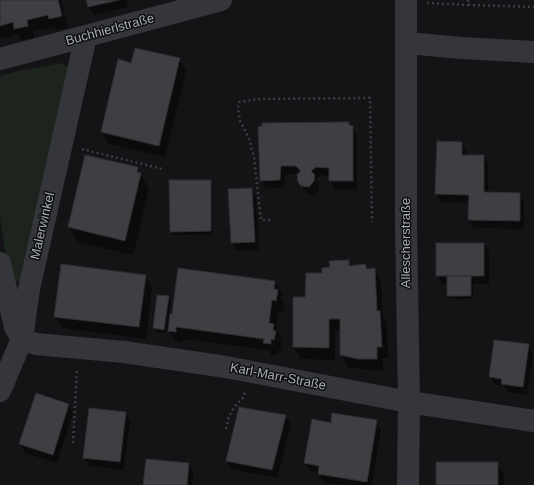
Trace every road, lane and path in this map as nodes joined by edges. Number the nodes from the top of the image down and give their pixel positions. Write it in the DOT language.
graph roads {
  1 [pos="221,0"];
  2 [pos="468,0"];
  3 [pos="406,1"];
  4 [pos="468,5"];
  5 [pos="534,8"];
  6 [pos="86,36"];
  7 [pos="407,43"];
  8 [pos="534,52"];
  9 [pos="0,59"];
  10 [pos="62,144"];
  11 [pos="162,169"];
  12 [pos="270,220"];
  13 [pos="372,222"];
  14 [pos="0,263"];
  15 [pos="22,339"];
  16 [pos="78,348"];
  17 [pos="249,371"];
  18 [pos="0,391"];
  19 [pos="409,402"];
  20 [pos="534,421"];
  21 [pos="226,428"];
  22 [pos="73,443"];
  23 [pos="408,485"];
  1 -- 6 [label="street, Buchhierlstraße"];
  2 -- 4 [label="path"];
  3 -- 4 [label="path"];
  3 -- 7 [label="street, Allescherstraße"];
  4 -- 5 [label="path"];
  6 -- 9 [label="street, Buchhierlstraße"];
  6 -- 10 [label="street, Malerwinkel"];
  7 -- 8 [label="street"];
  7 -- 19 [label="street, Allescherstraße"];
  10 -- 11 [label="path"];
  10 -- 15 [label="street, Malerwinkel"];
  12 -- 13 [label="path"];
  14 -- 15 [label="street"];
  15 -- 16 [label="street, Karl-Marr-Straße"];
  15 -- 18 [label="street, Malerwinkel"];
  16 -- 17 [label="street, Karl-Marr-Straße"];
  16 -- 22 [label="path"];
  17 -- 19 [label="street, Karl-Marr-Straße"];
  17 -- 21 [label="path"];
  19 -- 20 [label="street, Karl-Marr-Straße"];
  19 -- 23 [label="street, Allescherstraße"];
}
